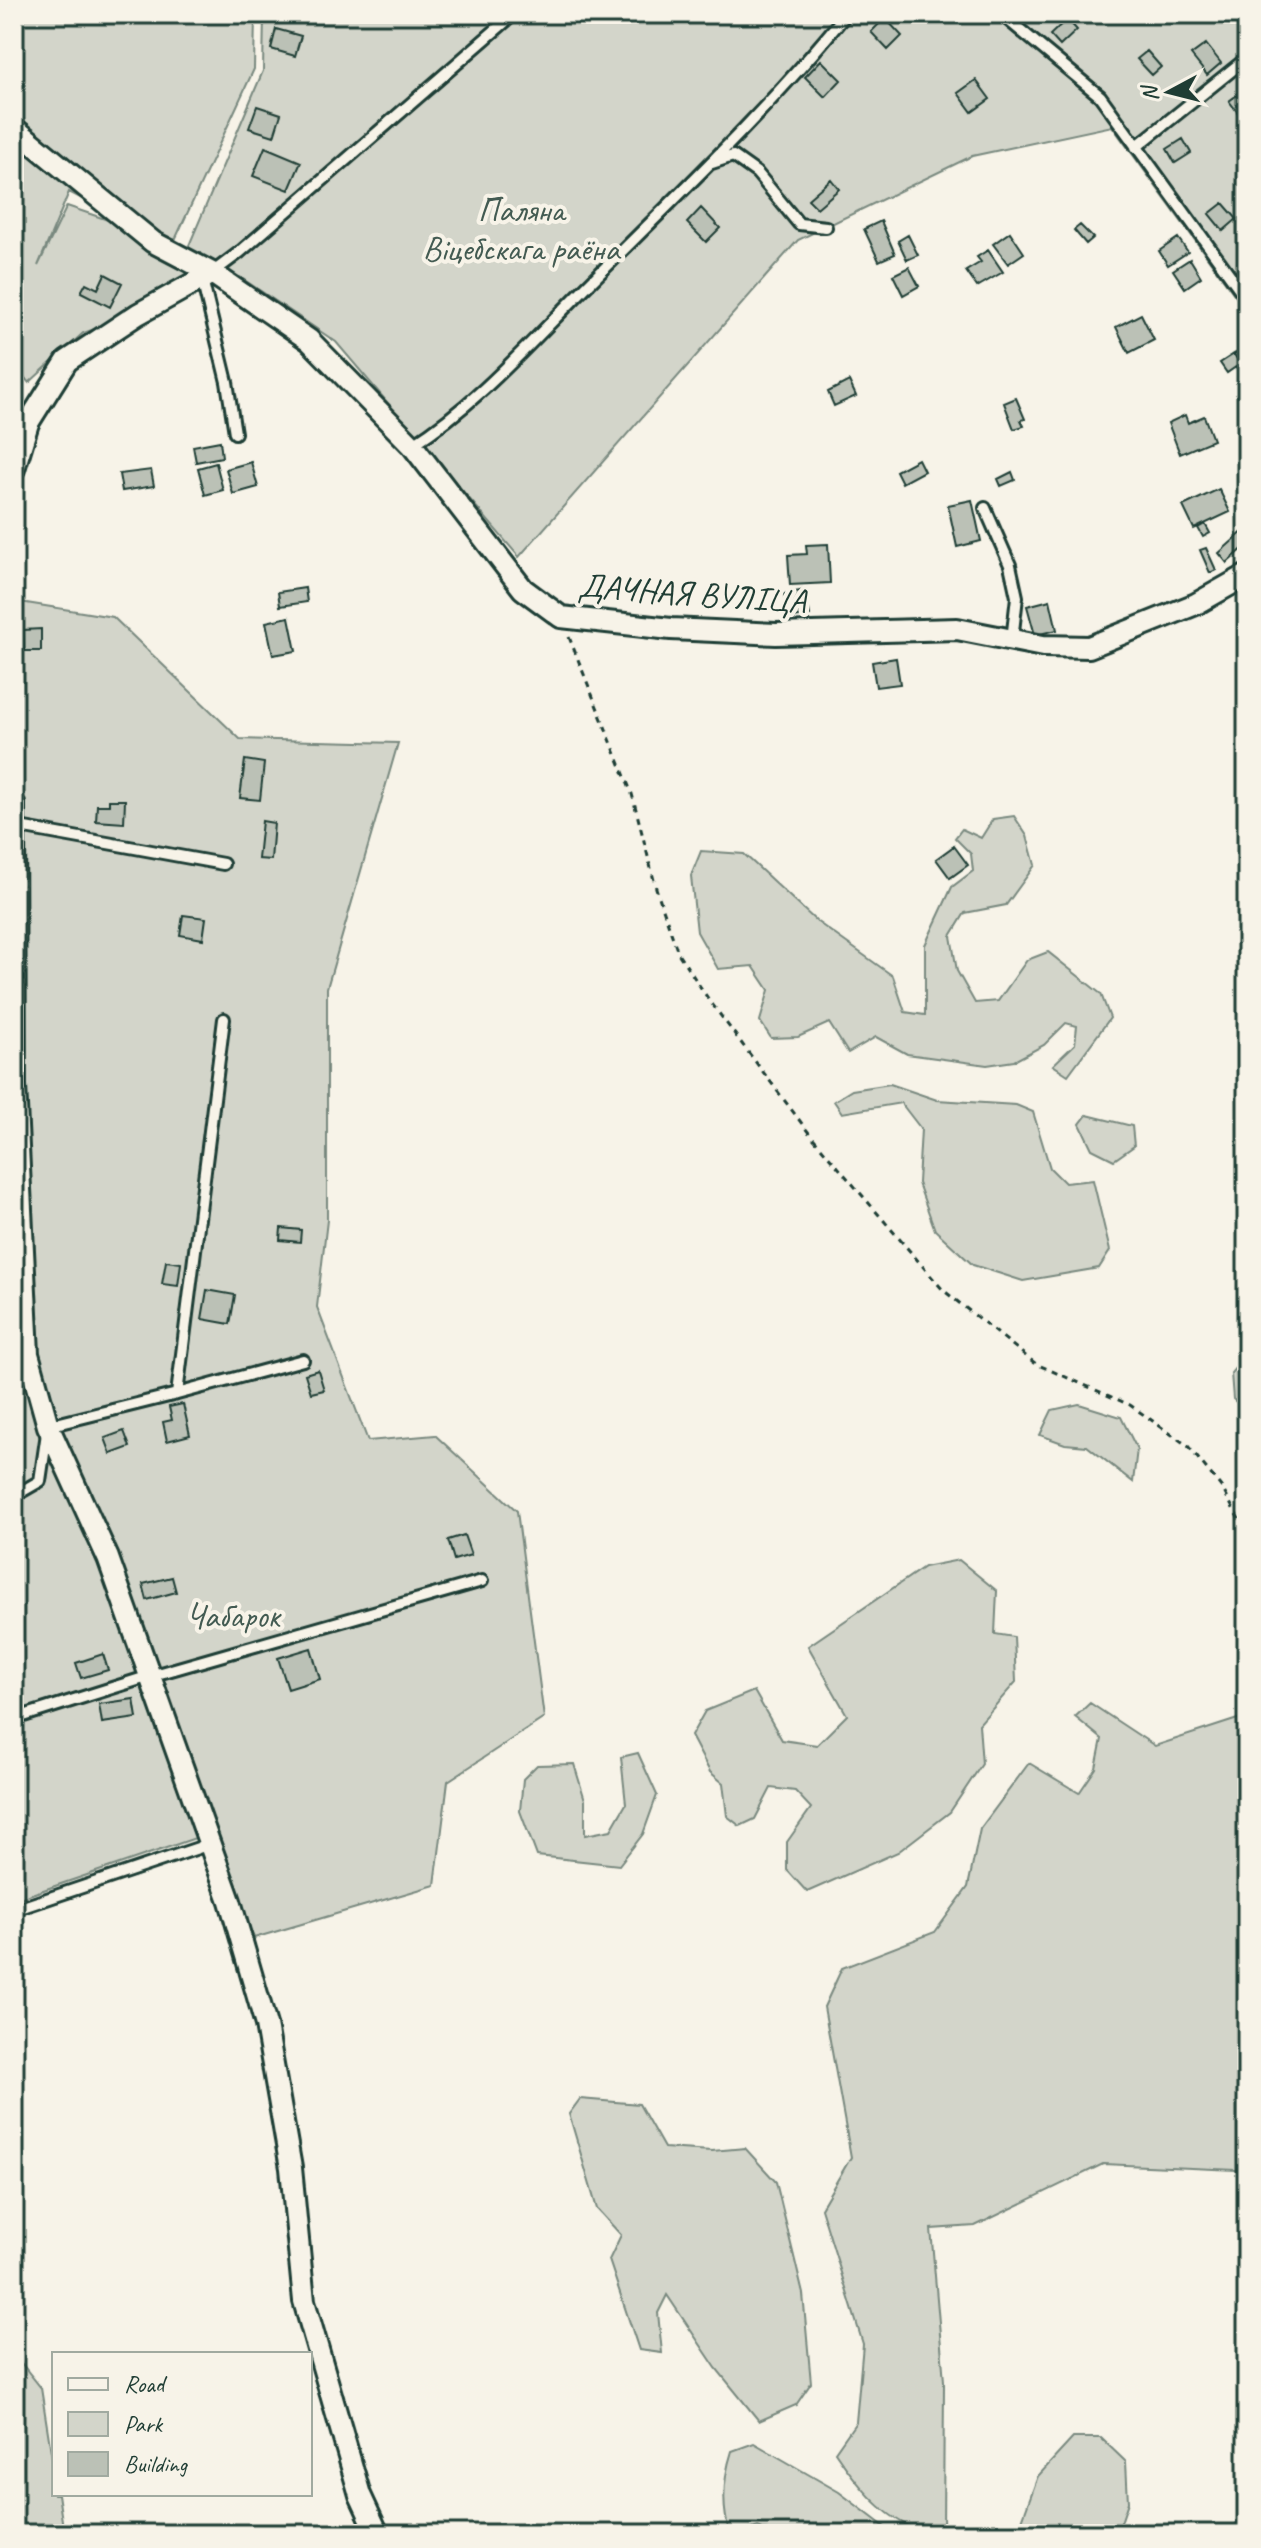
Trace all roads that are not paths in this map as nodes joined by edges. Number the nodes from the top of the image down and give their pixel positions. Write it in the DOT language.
graph roads {
  1 [pos="514,14"];
  2 [pos="846,14"];
  3 [pos="1001,14"];
  4 [pos="1247,58"];
  5 [pos="14,128"];
  6 [pos="1136,147"];
  7 [pos="710,163"];
  8 [pos="826,227"];
  9 [pos="207,276"];
  10 [pos="1247,299"];
  11 [pos="235,433"];
  12 [pos="412,445"];
  13 [pos="14,469"];
  14 [pos="985,508"];
  15 [pos="1247,575"];
  16 [pos="1012,640"];
  17 [pos="14,804"];
  18 [pos="15,826"];
  19 [pos="223,864"];
  20 [pos="14,957"];
  21 [pos="224,1019"];
  22 [pos="14,1085"];
  23 [pos="303,1360"];
  24 [pos="177,1394"];
  25 [pos="48,1426"];
  26 [pos="14,1496"];
  27 [pos="482,1581"];
  28 [pos="150,1676"];
  29 [pos="14,1719"];
  30 [pos="210,1844"];
  31 [pos="14,1910"];
  32 [pos="378,2534"];
  1 -- 9 [label="lane"];
  2 -- 7 [label="lane"];
  3 -- 6 [label="lane"];
  4 -- 6 [label="lane"];
  5 -- 9 [label="street, ДАЧНАЯ ВУЛІЦА"];
  6 -- 10 [label="lane"];
  7 -- 8 [label="lane"];
  7 -- 12 [label="lane"];
  9 -- 11 [label="lane"];
  9 -- 12 [label="street, ДАЧНАЯ ВУЛІЦА"];
  9 -- 13 [label="street"];
  12 -- 16 [label="street, ДАЧНАЯ ВУЛІЦА"];
  14 -- 16 [label="lane"];
  15 -- 16 [label="street, ДАЧНАЯ ВУЛІЦА"];
  17 -- 18 [label="street"];
  18 -- 19 [label="lane"];
  18 -- 20 [label="street"];
  20 -- 22 [label="street"];
  21 -- 24 [label="lane"];
  22 -- 25 [label="street"];
  23 -- 24 [label="lane"];
  24 -- 25 [label="lane"];
  25 -- 26 [label="lane"];
  25 -- 28 [label="street"];
  27 -- 28 [label="lane"];
  28 -- 29 [label="lane"];
  28 -- 30 [label="street"];
  30 -- 31 [label="lane"];
  30 -- 32 [label="street"];
}
